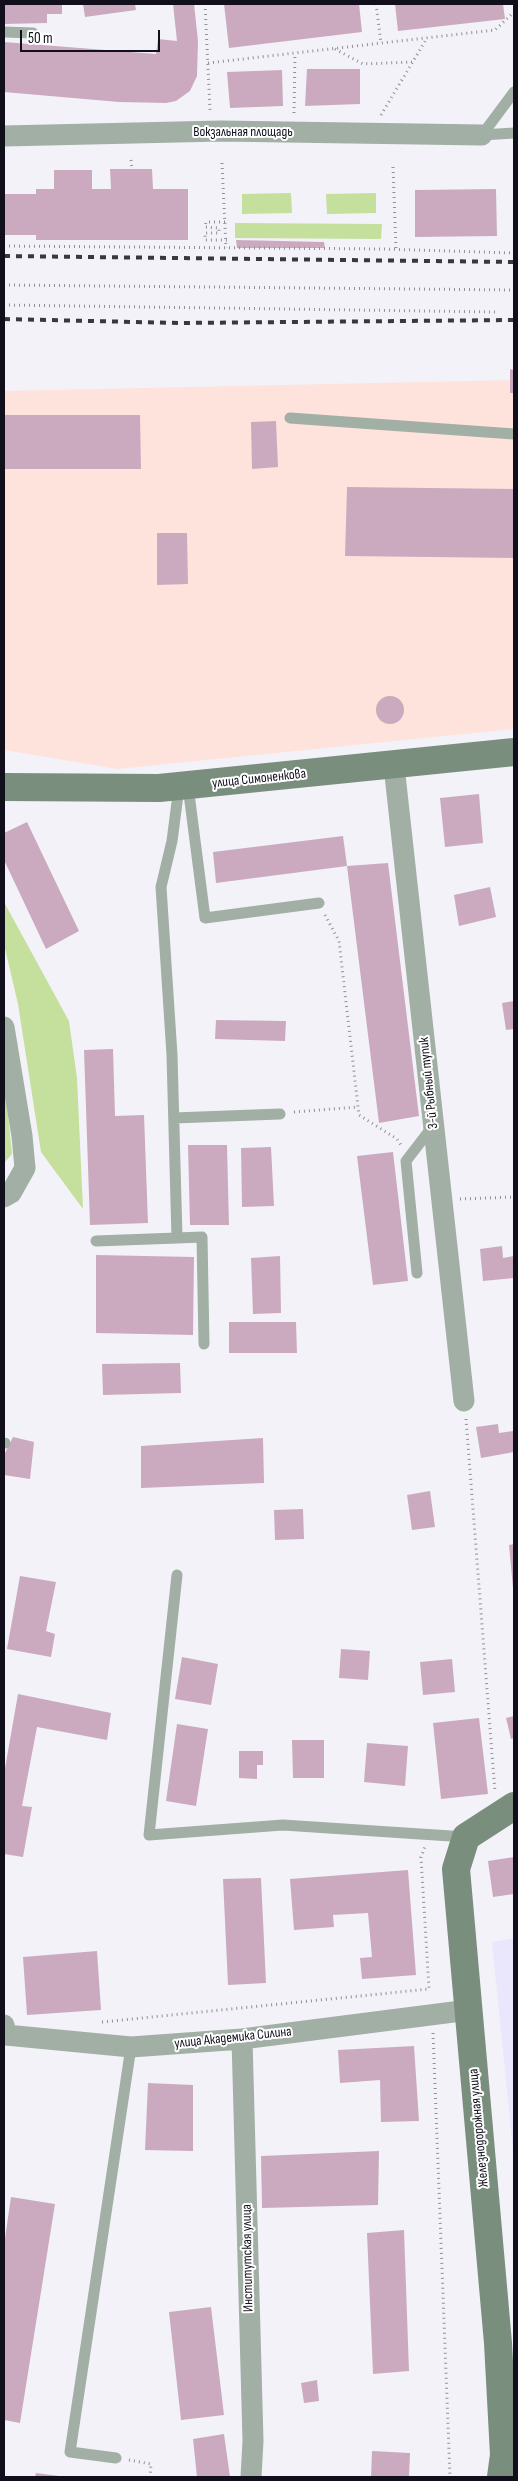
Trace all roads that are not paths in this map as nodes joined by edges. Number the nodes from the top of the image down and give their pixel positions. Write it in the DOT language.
graph roads {
  1 [pos="4,32"];
  2 [pos="33,32"];
  3 [pos="514,92"];
  4 [pos="514,133"];
  5 [pos="482,135"];
  6 [pos="4,136"];
  7 [pos="290,418"];
  8 [pos="514,434"];
  9 [pos="514,752"];
  10 [pos="394,766"];
  11 [pos="184,786"];
  12 [pos="4,787"];
  13 [pos="320,903"];
  14 [pos="4,1027"];
  15 [pos="280,1114"];
  16 [pos="174,1118"];
  17 [pos="434,1125"];
  18 [pos="4,1197"];
  19 [pos="177,1238"];
  20 [pos="96,1241"];
  21 [pos="417,1273"];
  22 [pos="204,1344"];
  23 [pos="464,1401"];
  24 [pos="177,1575"];
  25 [pos="505,1812"];
  26 [pos="466,1837"];
  27 [pos="469,2010"];
  28 [pos="4,2025"];
  29 [pos="242,2039"];
  30 [pos="131,2047"];
  31 [pos="116,2458"];
  32 [pos="251,2477"];
  33 [pos="501,2477"];
  1 -- 2 [label="lane"];
  3 -- 5 [label="lane"];
  4 -- 5 [label="lane"];
  5 -- 6 [label="street, Вокзальная площадь"];
  7 -- 8 [label="lane"];
  9 -- 10 [label="street, улица Симоненкова"];
  10 -- 11 [label="street, улица Симоненкова"];
  10 -- 17 [label="street, 3-й Рыбный тупик"];
  11 -- 12 [label="street, улица Симоненкова"];
  11 -- 13 [label="lane"];
  11 -- 16 [label="lane"];
  14 -- 18 [label="street"];
  15 -- 16 [label="lane"];
  16 -- 19 [label="lane"];
  17 -- 21 [label="lane"];
  17 -- 23 [label="street, 3-й Рыбный тупик"];
  19 -- 20 [label="lane"];
  19 -- 22 [label="lane"];
  24 -- 26 [label="lane"];
  25 -- 26 [label="street"];
  26 -- 27 [label="street, Железнодорожная улица"];
  27 -- 29 [label="street, улица Академика Силина"];
  27 -- 33 [label="street, Железнодорожная улица"];
  28 -- 30 [label="street, улица Академика Силина"];
  29 -- 30 [label="street, улица Академика Силина"];
  29 -- 32 [label="street, Институтская улица"];
  30 -- 31 [label="lane"];
}
